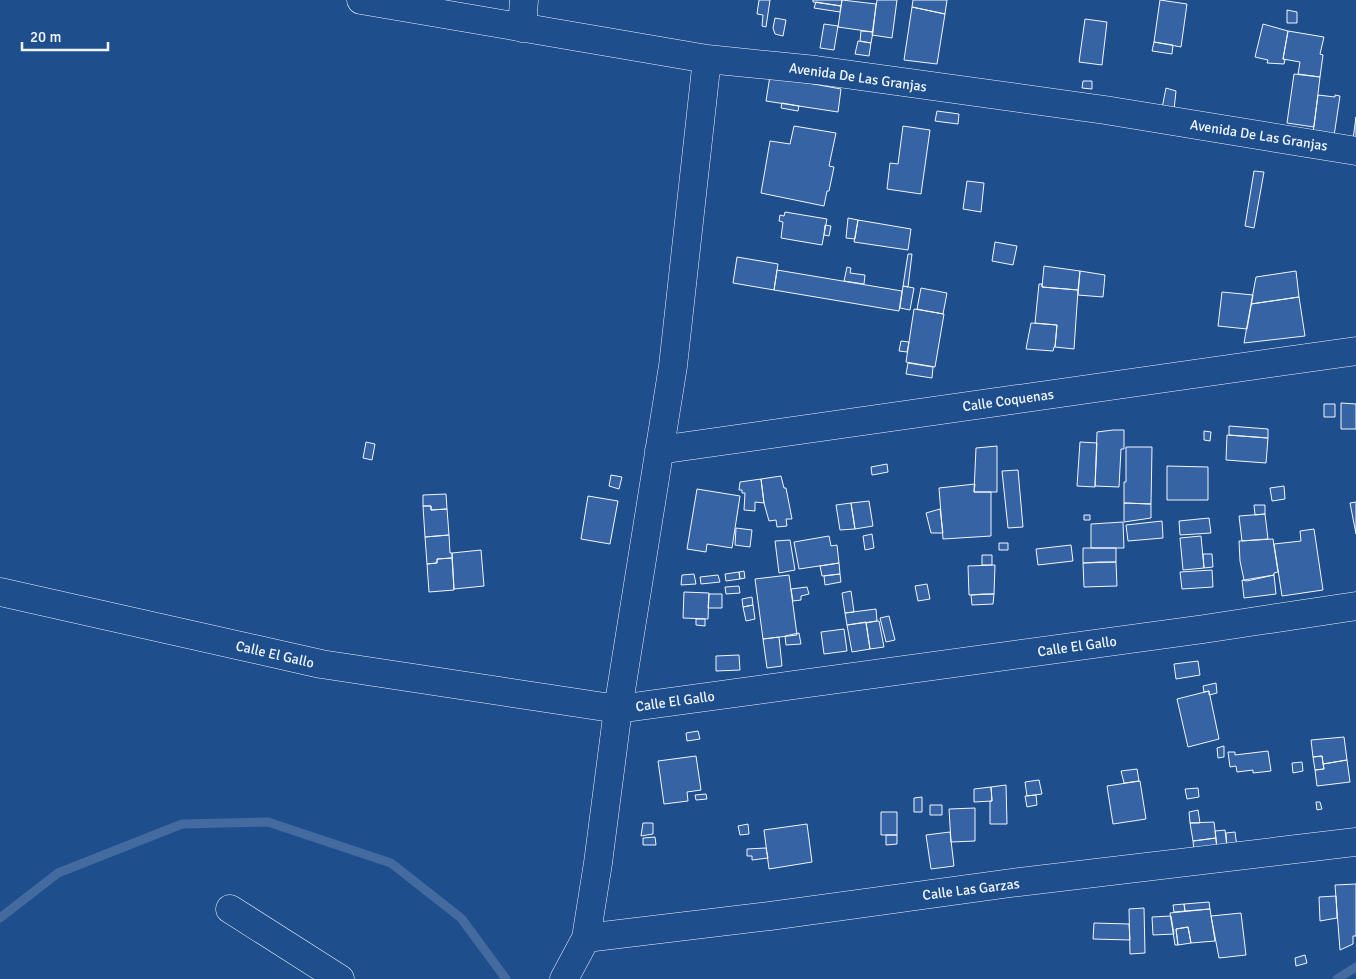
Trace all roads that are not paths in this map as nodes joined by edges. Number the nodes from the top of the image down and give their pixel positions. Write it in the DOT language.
graph roads {
  1 [pos="361,0"];
  2 [pos="524,0"];
  3 [pos="522,28"];
  4 [pos="707,58"];
  5 [pos="1356,151"];
  6 [pos="1356,350"];
  7 [pos="659,450"];
  8 [pos="0,592"];
  9 [pos="1356,606"];
  10 [pos="618,709"];
  11 [pos="1356,842"];
  12 [pos="230,909"];
  13 [pos="586,938"];
  14 [pos="340,979"];
  15 [pos="564,979"];
  1 -- 3 [label="street, Avenida De Las Granjas"];
  2 -- 3 [label="street"];
  3 -- 4 [label="street, Avenida De Las Granjas"];
  4 -- 5 [label="street, Avenida De Las Granjas"];
  4 -- 7 [label="street"];
  6 -- 7 [label="street, Calle Coquenas"];
  7 -- 10 [label="street"];
  8 -- 10 [label="street, Calle El Gallo"];
  9 -- 10 [label="street, Calle El Gallo"];
  10 -- 13 [label="street"];
  11 -- 13 [label="street, Calle Las Garzas"];
  12 -- 14 [label="street"];
  13 -- 15 [label="street"];
}
